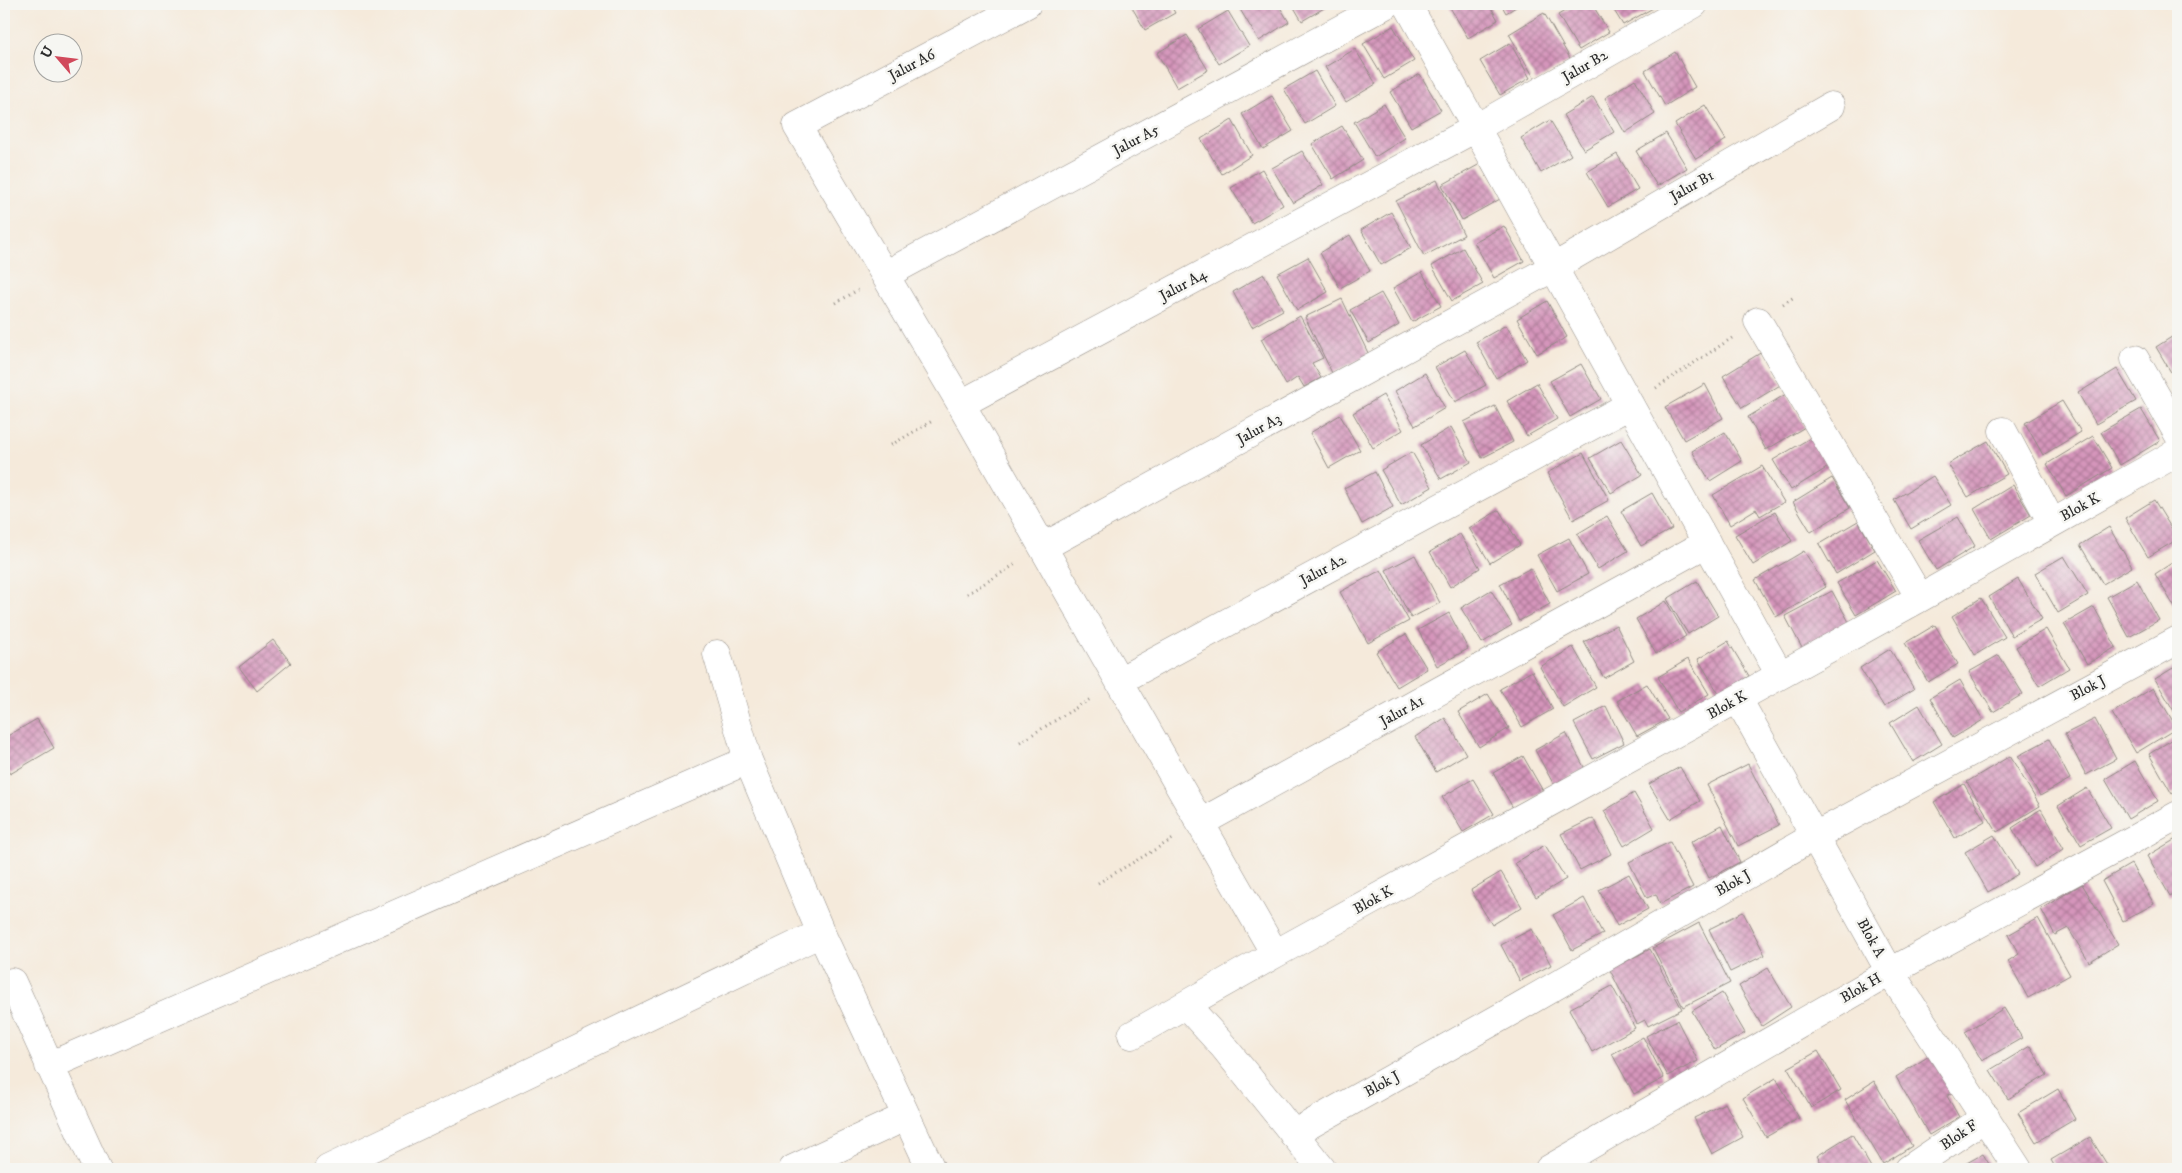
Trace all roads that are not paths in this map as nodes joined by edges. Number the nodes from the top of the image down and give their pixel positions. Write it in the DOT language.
graph roads {
  1 [pos="1027,4"];
  2 [pos="1386,4"];
  3 [pos="1407,4"];
  4 [pos="1694,4"];
  5 [pos="1830,106"];
  6 [pos="1476,128"];
  7 [pos="1554,267"];
  8 [pos="885,275"];
  9 [pos="1758,321"];
  10 [pos="2135,359"];
  11 [pos="961,404"];
  12 [pos="1630,405"];
  13 [pos="2002,432"];
  14 [pos="2178,434"];
  15 [pos="2178,452"];
  16 [pos="2052,523"];
  17 [pos="1707,543"];
  18 [pos="1043,547"];
  19 [pos="1920,598"];
  20 [pos="2178,640"];
  21 [pos="717,654"];
  22 [pos="1780,675"];
  23 [pos="1119,681"];
  24 [pos="1738,699"];
  25 [pos="748,760"];
  26 [pos="2178,815"];
  27 [pos="1200,822"];
  28 [pos="1813,837"];
  29 [pos="821,933"];
  30 [pos="1275,954"];
  31 [pos="1890,972"];
  32 [pos="12,982"];
  33 [pos="1186,1004"];
  34 [pos="1132,1036"];
  35 [pos="49,1066"];
  36 [pos="905,1117"];
  37 [pos="1986,1117"];
  38 [pos="1293,1134"];
  39 [pos="97,1169"];
  40 [pos="328,1169"];
  41 [pos="793,1169"];
  42 [pos="931,1169"];
  43 [pos="1322,1169"];
  44 [pos="1549,1169"];
  45 [pos="1908,1169"];
  46 [pos="2018,1169"];
  1 -- 8 [label="street, Jalur A6"];
  2 -- 8 [label="street, Jalur A5"];
  3 -- 6 [label="street"];
  4 -- 6 [label="street, Jalur B2"];
  5 -- 7 [label="street, Jalur B1"];
  6 -- 7 [label="street"];
  6 -- 11 [label="street, Jalur A4"];
  7 -- 12 [label="street"];
  7 -- 18 [label="street, Jalur A3"];
  8 -- 11 [label="street"];
  9 -- 19 [label="street"];
  10 -- 14 [label="street"];
  11 -- 18 [label="street"];
  12 -- 17 [label="street"];
  12 -- 23 [label="street, Jalur A2"];
  13 -- 16 [label="street"];
  15 -- 16 [label="street, Blok K"];
  16 -- 19 [label="street, Blok K"];
  17 -- 22 [label="street"];
  17 -- 27 [label="street, Jalur A1"];
  18 -- 23 [label="street"];
  19 -- 22 [label="street, Blok K"];
  20 -- 28 [label="street, Blok J"];
  21 -- 25 [label="street"];
  22 -- 24 [label="street, Blok K"];
  23 -- 27 [label="street"];
  24 -- 28 [label="street, Blok A"];
  24 -- 30 [label="street, Blok K"];
  25 -- 29 [label="street"];
  25 -- 35 [label="street"];
  26 -- 31 [label="street, Blok H"];
  27 -- 30 [label="street"];
  28 -- 31 [label="street, Blok A"];
  28 -- 38 [label="street, Blok J"];
  29 -- 36 [label="street"];
  29 -- 40 [label="street"];
  30 -- 33 [label="street, Blok K"];
  31 -- 37 [label="street, Blok A"];
  31 -- 44 [label="street, Blok H"];
  32 -- 35 [label="street"];
  33 -- 34 [label="street, Blok K"];
  33 -- 38 [label="street"];
  35 -- 39 [label="street"];
  36 -- 41 [label="street"];
  36 -- 42 [label="street"];
  37 -- 45 [label="street, Blok F"];
  37 -- 46 [label="street, Blok A"];
  38 -- 43 [label="street"];
}
